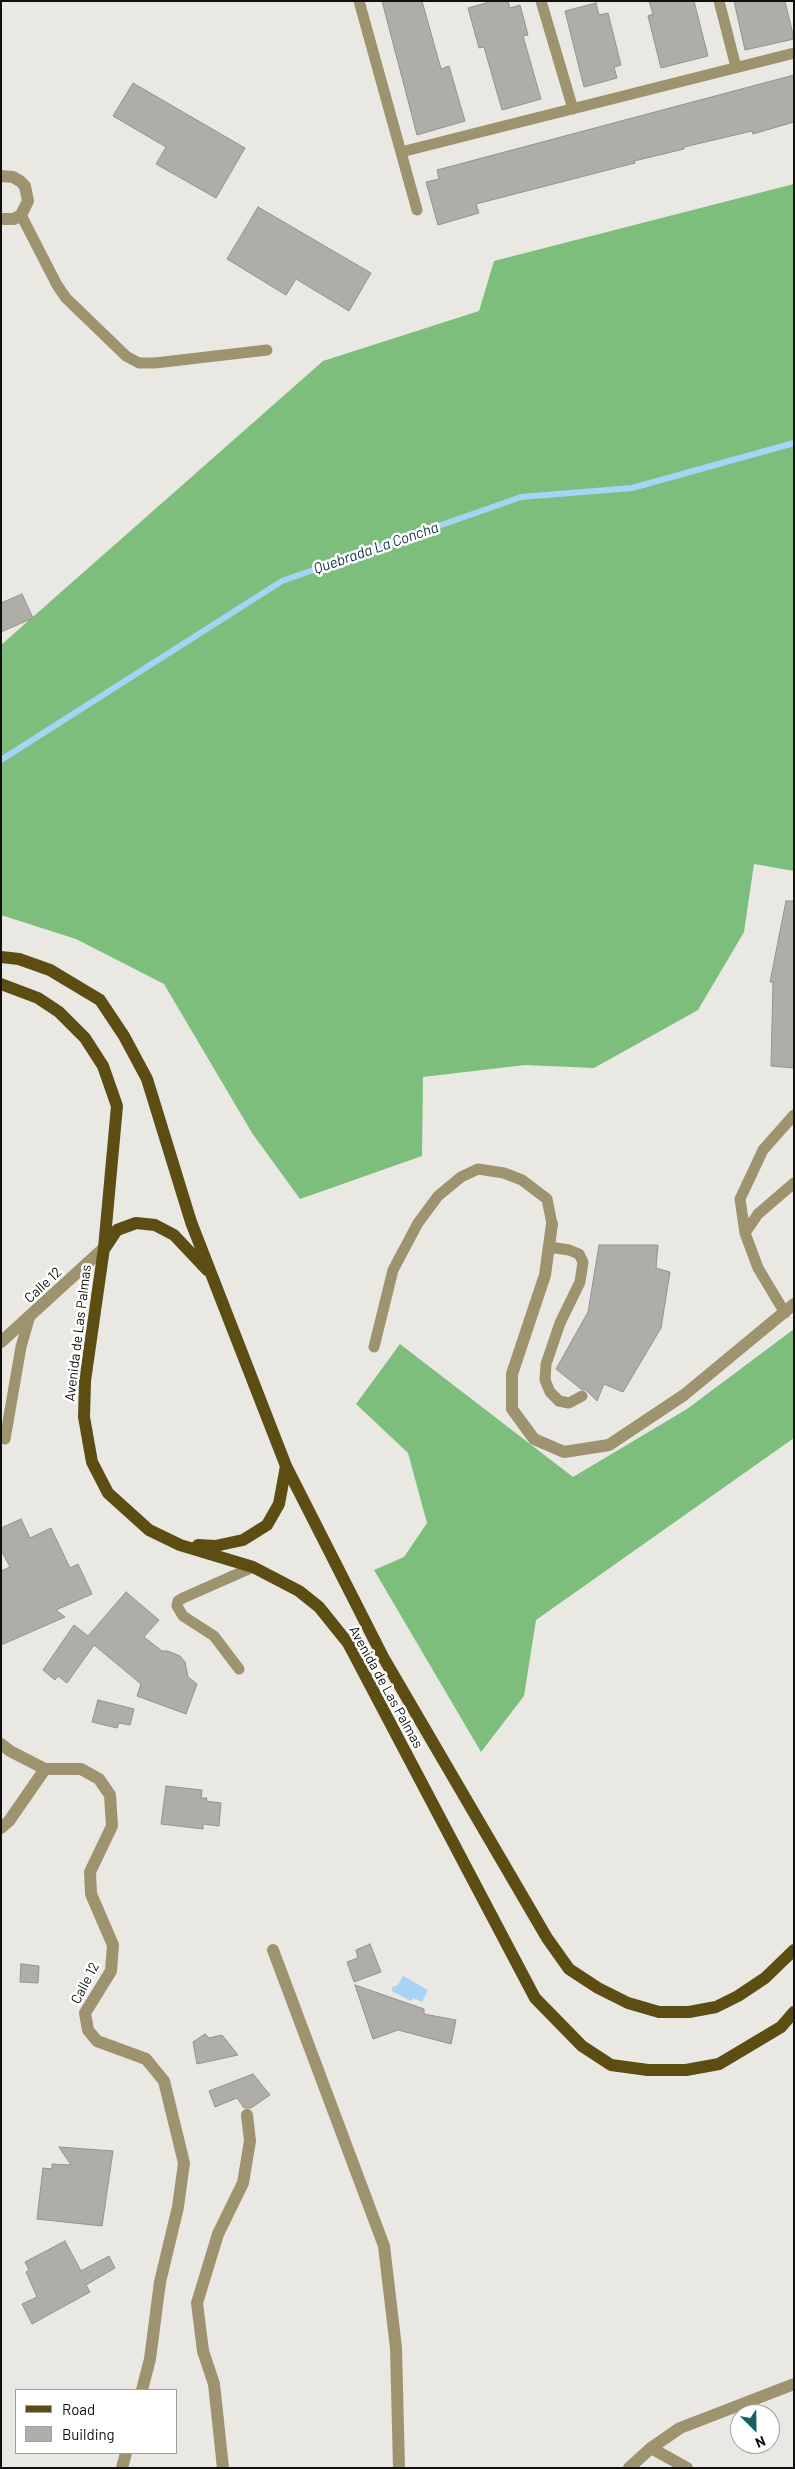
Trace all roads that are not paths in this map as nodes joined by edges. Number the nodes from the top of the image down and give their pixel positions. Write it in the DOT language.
graph roads {
  1 [pos="359,1"];
  2 [pos="541,1"];
  3 [pos="719,1"];
  4 [pos="794,53"];
  5 [pos="736,67"];
  6 [pos="573,109"];
  7 [pos="401,152"];
  8 [pos="1,176"];
  9 [pos="417,210"];
  10 [pos="20,215"];
  11 [pos="1,219"];
  12 [pos="267,350"];
  13 [pos="1,957"];
  14 [pos="1,984"];
  15 [pos="794,1115"];
  16 [pos="794,1183"];
  17 [pos="552,1224"];
  18 [pos="744,1233"];
  19 [pos="549,1247"];
  20 [pos="104,1248"];
  21 [pos="210,1274"];
  22 [pos="789,1308"];
  23 [pos="29,1319"];
  24 [pos="1,1342"];
  25 [pos="374,1347"];
  26 [pos="582,1396"];
  27 [pos="5,1439"];
  28 [pos="286,1466"];
  29 [pos="180,1545"];
  30 [pos="253,1567"];
  31 [pos="239,1669"];
  32 [pos="1,1744"];
  33 [pos="45,1769"];
  34 [pos="1,1828"];
  35 [pos="273,1950"];
  36 [pos="794,1950"];
  37 [pos="794,2012"];
  38 [pos="247,2115"];
  39 [pos="794,2384"];
  40 [pos="142,2389"];
  41 [pos="651,2448"];
  42 [pos="126,2454"];
  43 [pos="122,2468"];
  44 [pos="224,2468"];
  45 [pos="399,2468"];
  46 [pos="629,2468"];
  47 [pos="687,2468"];
  1 -- 7 [label="lane"];
  2 -- 6 [label="lane"];
  3 -- 5 [label="lane"];
  4 -- 5 [label="lane"];
  5 -- 6 [label="lane"];
  6 -- 7 [label="lane"];
  7 -- 9 [label="lane"];
  8 -- 10 [label="street"];
  10 -- 11 [label="street"];
  10 -- 12 [label="lane"];
  13 -- 21 [label="main road, Avenida de Las Palmas"];
  14 -- 20 [label="main road, Avenida de Las Palmas"];
  15 -- 18 [label="lane"];
  16 -- 18 [label="lane"];
  17 -- 19 [label="street"];
  17 -- 25 [label="lane"];
  18 -- 22 [label="lane"];
  19 -- 22 [label="street"];
  19 -- 26 [label="lane"];
  20 -- 21 [label="main road"];
  20 -- 23 [label="street, Calle 12"];
  20 -- 29 [label="main road, Avenida de Las Palmas"];
  21 -- 28 [label="main road, Avenida de Las Palmas"];
  23 -- 24 [label="street, Calle 12"];
  23 -- 27 [label="lane"];
  28 -- 29 [label="main road"];
  28 -- 36 [label="main road, Avenida de Las Palmas"];
  29 -- 30 [label="main road, Avenida de Las Palmas"];
  30 -- 31 [label="lane"];
  30 -- 37 [label="main road, Avenida de Las Palmas"];
  32 -- 33 [label="street, Calle 12"];
  33 -- 34 [label="street"];
  33 -- 40 [label="street, Calle 12"];
  35 -- 45 [label="street"];
  38 -- 44 [label="street"];
  39 -- 41 [label="street"];
  41 -- 46 [label="street"];
  41 -- 47 [label="street"];
  42 -- 43 [label="street"];
}
